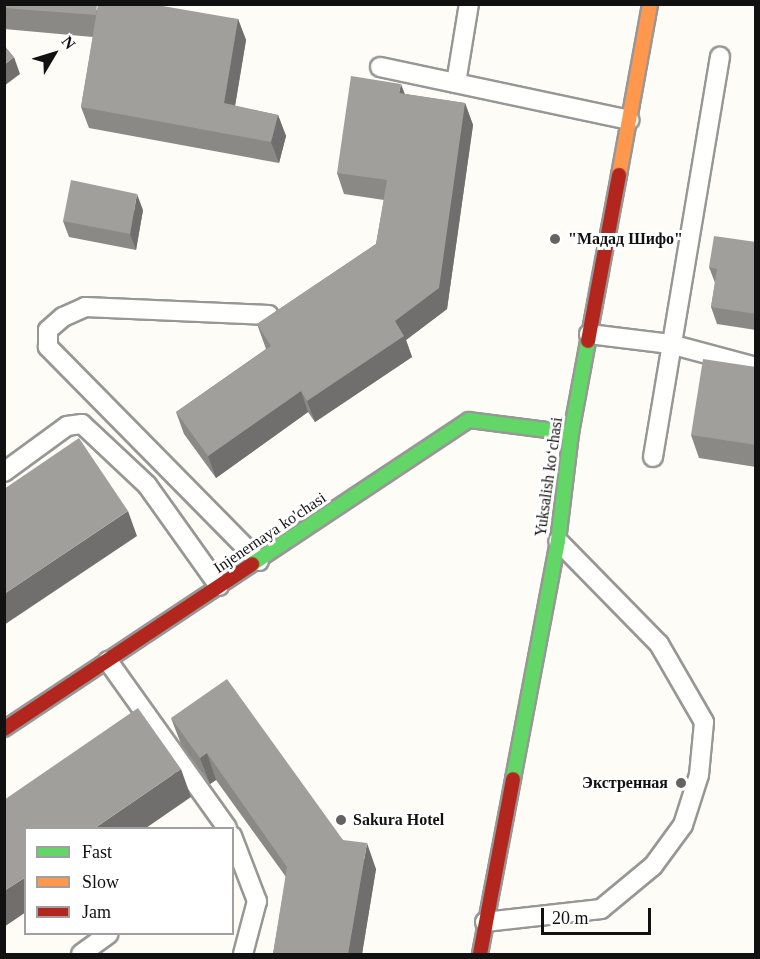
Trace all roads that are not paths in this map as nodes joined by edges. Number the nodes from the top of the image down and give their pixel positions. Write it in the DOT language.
graph roads {
  1 [pos="469,4"];
  2 [pos="650,4"];
  3 [pos="720,57"];
  4 [pos="380,67"];
  5 [pos="456,83"];
  6 [pos="629,120"];
  7 [pos="269,315"];
  8 [pos="589,334"];
  9 [pos="670,344"];
  10 [pos="756,367"];
  11 [pos="571,433"];
  12 [pos="653,457"];
  13 [pos="4,472"];
  14 [pos="558,541"];
  15 [pos="259,561"];
  16 [pos="219,586"];
  17 [pos="108,661"];
  18 [pos="4,729"];
  19 [pos="226,827"];
  20 [pos="234,841"];
  21 [pos="486,922"];
  22 [pos="106,935"];
  23 [pos="81,954"];
  24 [pos="243,954"];
  25 [pos="480,954"];
  1 -- 5 [label="lane"];
  2 -- 6 [label="main road, Yuksalish koʻchasi"];
  3 -- 9 [label="lane"];
  4 -- 5 [label="lane"];
  5 -- 6 [label="lane"];
  6 -- 8 [label="main road, Yuksalish koʻchasi"];
  7 -- 15 [label="lane"];
  8 -- 9 [label="lane"];
  8 -- 11 [label="main road, Yuksalish koʻchasi"];
  9 -- 10 [label="lane"];
  9 -- 12 [label="lane"];
  11 -- 14 [label="main road, Yuksalish koʻchasi"];
  11 -- 15 [label="main road, Injenernaya ko'chasi"];
  13 -- 16 [label="lane"];
  14 -- 21 [label="main road, Yuksalish koʻchasi"];
  14 -- 21 [label="lane"];
  15 -- 16 [label="main road, Injenernaya ko'chasi"];
  16 -- 17 [label="main road, Injenernaya ko'chasi"];
  17 -- 18 [label="main road, Injenernaya ko'chasi"];
  17 -- 19 [label="lane"];
  20 -- 24 [label="lane"];
  21 -- 25 [label="main road, Yuksalish koʻchasi"];
  22 -- 23 [label="lane"];
}
